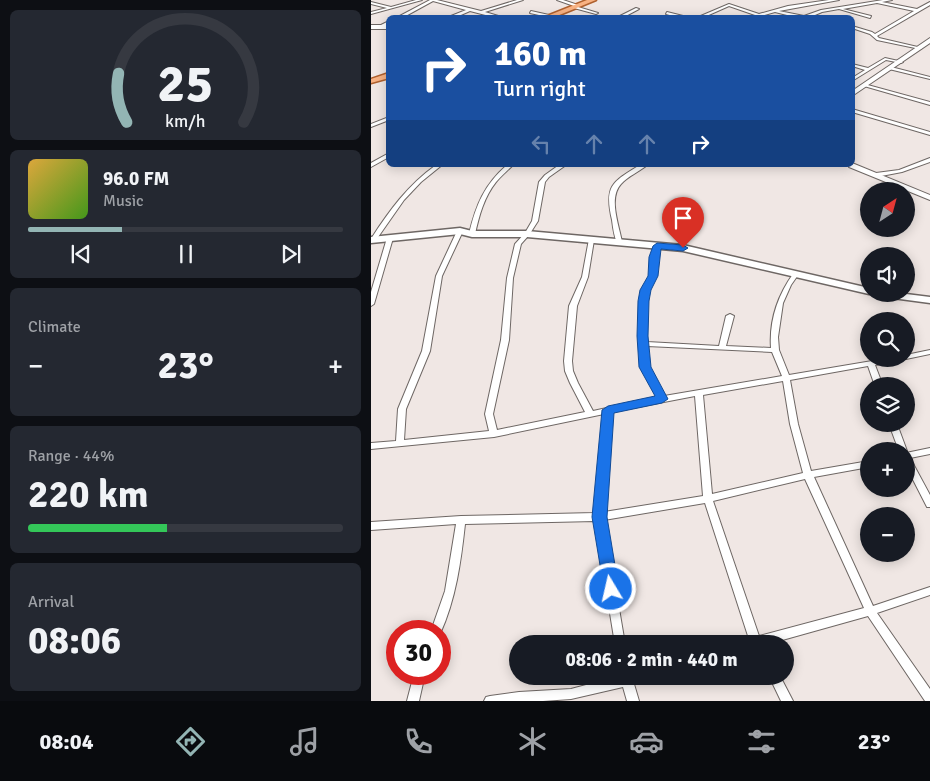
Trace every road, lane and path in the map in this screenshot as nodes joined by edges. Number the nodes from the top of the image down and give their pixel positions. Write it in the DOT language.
graph roads {
  1 [pos="420,0"];
  2 [pos="450,0"];
  3 [pos="521,0"];
  4 [pos="559,0"];
  5 [pos="593,0"];
  6 [pos="735,0"];
  7 [pos="837,0"];
  8 [pos="890,0"];
  9 [pos="443,2"];
  10 [pos="875,2"];
  11 [pos="371,3"];
  12 [pos="930,3"];
  13 [pos="576,6"];
  14 [pos="729,6"];
  15 [pos="394,8"];
  16 [pos="637,8"];
  17 [pos="839,8"];
  18 [pos="470,9"];
  19 [pos="916,10"];
  20 [pos="774,11"];
  21 [pos="482,12"];
  22 [pos="531,12"];
  23 [pos="371,13"];
  24 [pos="597,13"];
  25 [pos="667,13"];
  26 [pos="404,15"];
  27 [pos="456,15"];
  28 [pos="492,15"];
  29 [pos="541,15"];
  30 [pos="552,15"];
  31 [pos="624,15"];
  32 [pos="675,15"];
  33 [pos="706,15"];
  34 [pos="759,15"];
  35 [pos="795,15"];
  36 [pos="811,15"];
  37 [pos="870,17"];
  38 [pos="386,24"];
  39 [pos="371,27"];
  40 [pos="379,27"];
  41 [pos="386,27"];
  42 [pos="855,28"];
  43 [pos="875,36"];
  44 [pos="930,40"];
  45 [pos="920,48"];
  46 [pos="901,62"];
  47 [pos="855,67"];
  48 [pos="862,68"];
  49 [pos="891,68"];
  50 [pos="869,70"];
  51 [pos="855,71"];
  52 [pos="386,76"];
  53 [pos="855,78"];
  54 [pos="930,78"];
  55 [pos="371,81"];
  56 [pos="866,85"];
  57 [pos="855,92"];
  58 [pos="930,104"];
  59 [pos="855,111"];
  60 [pos="386,119"];
  61 [pos="371,126"];
  62 [pos="930,134"];
  63 [pos="386,156"];
  64 [pos="930,160"];
  65 [pos="371,166"];
  66 [pos="855,166"];
  67 [pos="437,167"];
  68 [pos="508,167"];
  69 [pos="560,167"];
  70 [pos="641,167"];
  71 [pos="876,175"];
  72 [pos="930,198"];
  73 [pos="460,231"];
  74 [pos="472,234"];
  75 [pos="527,234"];
  76 [pos="390,238"];
  77 [pos="373,240"];
  78 [pos="591,240"];
  79 [pos="619,242"];
  80 [pos="657,246"];
  81 [pos="795,275"];
  82 [pos="860,289"];
  83 [pos="915,298"];
  84 [pos="930,300"];
  85 [pos="371,304"];
  86 [pos="730,316"];
  87 [pos="644,344"];
  88 [pos="722,348"];
  89 [pos="775,350"];
  90 [pos="930,352"];
  91 [pos="915,355"];
  92 [pos="860,366"];
  93 [pos="786,377"];
  94 [pos="699,393"];
  95 [pos="662,399"];
  96 [pos="608,410"];
  97 [pos="590,413"];
  98 [pos="494,434"];
  99 [pos="401,443"];
  100 [pos="371,446"];
  101 [pos="930,451"];
  102 [pos="915,455"];
  103 [pos="860,466"];
  104 [pos="808,475"];
  105 [pos="915,475"];
  106 [pos="708,498"];
  107 [pos="930,504"];
  108 [pos="599,517"];
  109 [pos="461,520"];
  110 [pos="371,526"];
  111 [pos="930,591"];
  112 [pos="870,611"];
  113 [pos="442,620"];
  114 [pos="619,635"];
  115 [pos="751,635"];
  116 [pos="782,635"];
  117 [pos="417,685"];
  118 [pos="604,685"];
  119 [pos="628,685"];
  120 [pos="779,685"];
  121 [pos="930,699"];
  122 [pos="413,701"];
  123 [pos="491,701"];
  124 [pos="633,701"];
  125 [pos="787,701"];
  1 -- 15 [label="street"];
  2 -- 9 [label="street"];
  3 -- 21 [label="street"];
  4 -- 13 [label="street"];
  5 -- 13 [label="main road"];
  6 -- 14 [label="street"];
  7 -- 20 [label="street"];
  8 -- 10 [label="street"];
  9 -- 18 [label="street"];
  9 -- 26 [label="street"];
  10 -- 17 [label="street"];
  10 -- 19 [label="street"];
  11 -- 15 [label="street"];
  12 -- 19 [label="street"];
  13 -- 24 [label="street"];
  13 -- 30 [label="main road"];
  14 -- 33 [label="street"];
  14 -- 34 [label="street"];
  15 -- 23 [label="street"];
  16 -- 31 [label="street"];
  17 -- 36 [label="street"];
  17 -- 37 [label="street"];
  18 -- 21 [label="street"];
  18 -- 27 [label="street"];
  19 -- 43 [label="street"];
  20 -- 34 [label="street"];
  20 -- 35 [label="street"];
  21 -- 28 [label="street"];
  22 -- 29 [label="street"];
  25 -- 32 [label="street"];
  38 -- 40 [label="street"];
  39 -- 40 [label="street"];
  40 -- 41 [label="street"];
  42 -- 43 [label="street"];
  43 -- 45 [label="street"];
  44 -- 45 [label="street"];
  45 -- 46 [label="street"];
  46 -- 49 [label="street"];
  46 -- 50 [label="street"];
  47 -- 48 [label="street"];
  48 -- 50 [label="street"];
  48 -- 51 [label="street"];
  49 -- 54 [label="street"];
  49 -- 56 [label="street"];
  50 -- 53 [label="street"];
  52 -- 55 [label="main road"];
  56 -- 57 [label="street"];
  56 -- 58 [label="street"];
  59 -- 62 [label="street"];
  60 -- 61 [label="street"];
  63 -- 65 [label="street"];
  64 -- 71 [label="street"];
  66 -- 71 [label="street"];
  67 -- 77 [label="street"];
  68 -- 74 [label="street"];
  69 -- 75 [label="street"];
  70 -- 79 [label="street"];
  71 -- 72 [label="street"];
  73 -- 74 [label="main road"];
  73 -- 76 [label="main road"];
  73 -- 99 [label="street"];
  74 -- 75 [label="main road"];
  75 -- 78 [label="main road"];
  75 -- 98 [label="street"];
  76 -- 77 [label="main road"];
  76 -- 85 [label="street"];
  78 -- 79 [label="main road"];
  78 -- 97 [label="street"];
  79 -- 80 [label="main road"];
  80 -- 81 [label="main road"];
  80 -- 87 [label="street"];
  81 -- 82 [label="main road"];
  81 -- 89 [label="street"];
  83 -- 84 [label="main road"];
  86 -- 88 [label="street"];
  87 -- 88 [label="street"];
  87 -- 95 [label="street"];
  88 -- 89 [label="street"];
  89 -- 93 [label="street"];
  90 -- 91 [label="street"];
  92 -- 93 [label="street"];
  93 -- 94 [label="street"];
  93 -- 104 [label="street"];
  94 -- 95 [label="street"];
  94 -- 106 [label="street"];
  95 -- 96 [label="street"];
  96 -- 97 [label="street"];
  96 -- 108 [label="street"];
  97 -- 98 [label="street"];
  98 -- 99 [label="street"];
  99 -- 100 [label="street"];
  101 -- 102 [label="street"];
  103 -- 104 [label="street"];
  104 -- 106 [label="street"];
  104 -- 112 [label="street"];
  105 -- 107 [label="street"];
  106 -- 108 [label="street"];
  106 -- 115 [label="street"];
  108 -- 109 [label="street"];
  108 -- 114 [label="street"];
  109 -- 110 [label="street"];
  109 -- 113 [label="street"];
  111 -- 112 [label="street"];
  112 -- 116 [label="street"];
  112 -- 121 [label="street"];
  117 -- 122 [label="street"];
  118 -- 123 [label="street"];
  119 -- 124 [label="street"];
  120 -- 125 [label="street"];
}
